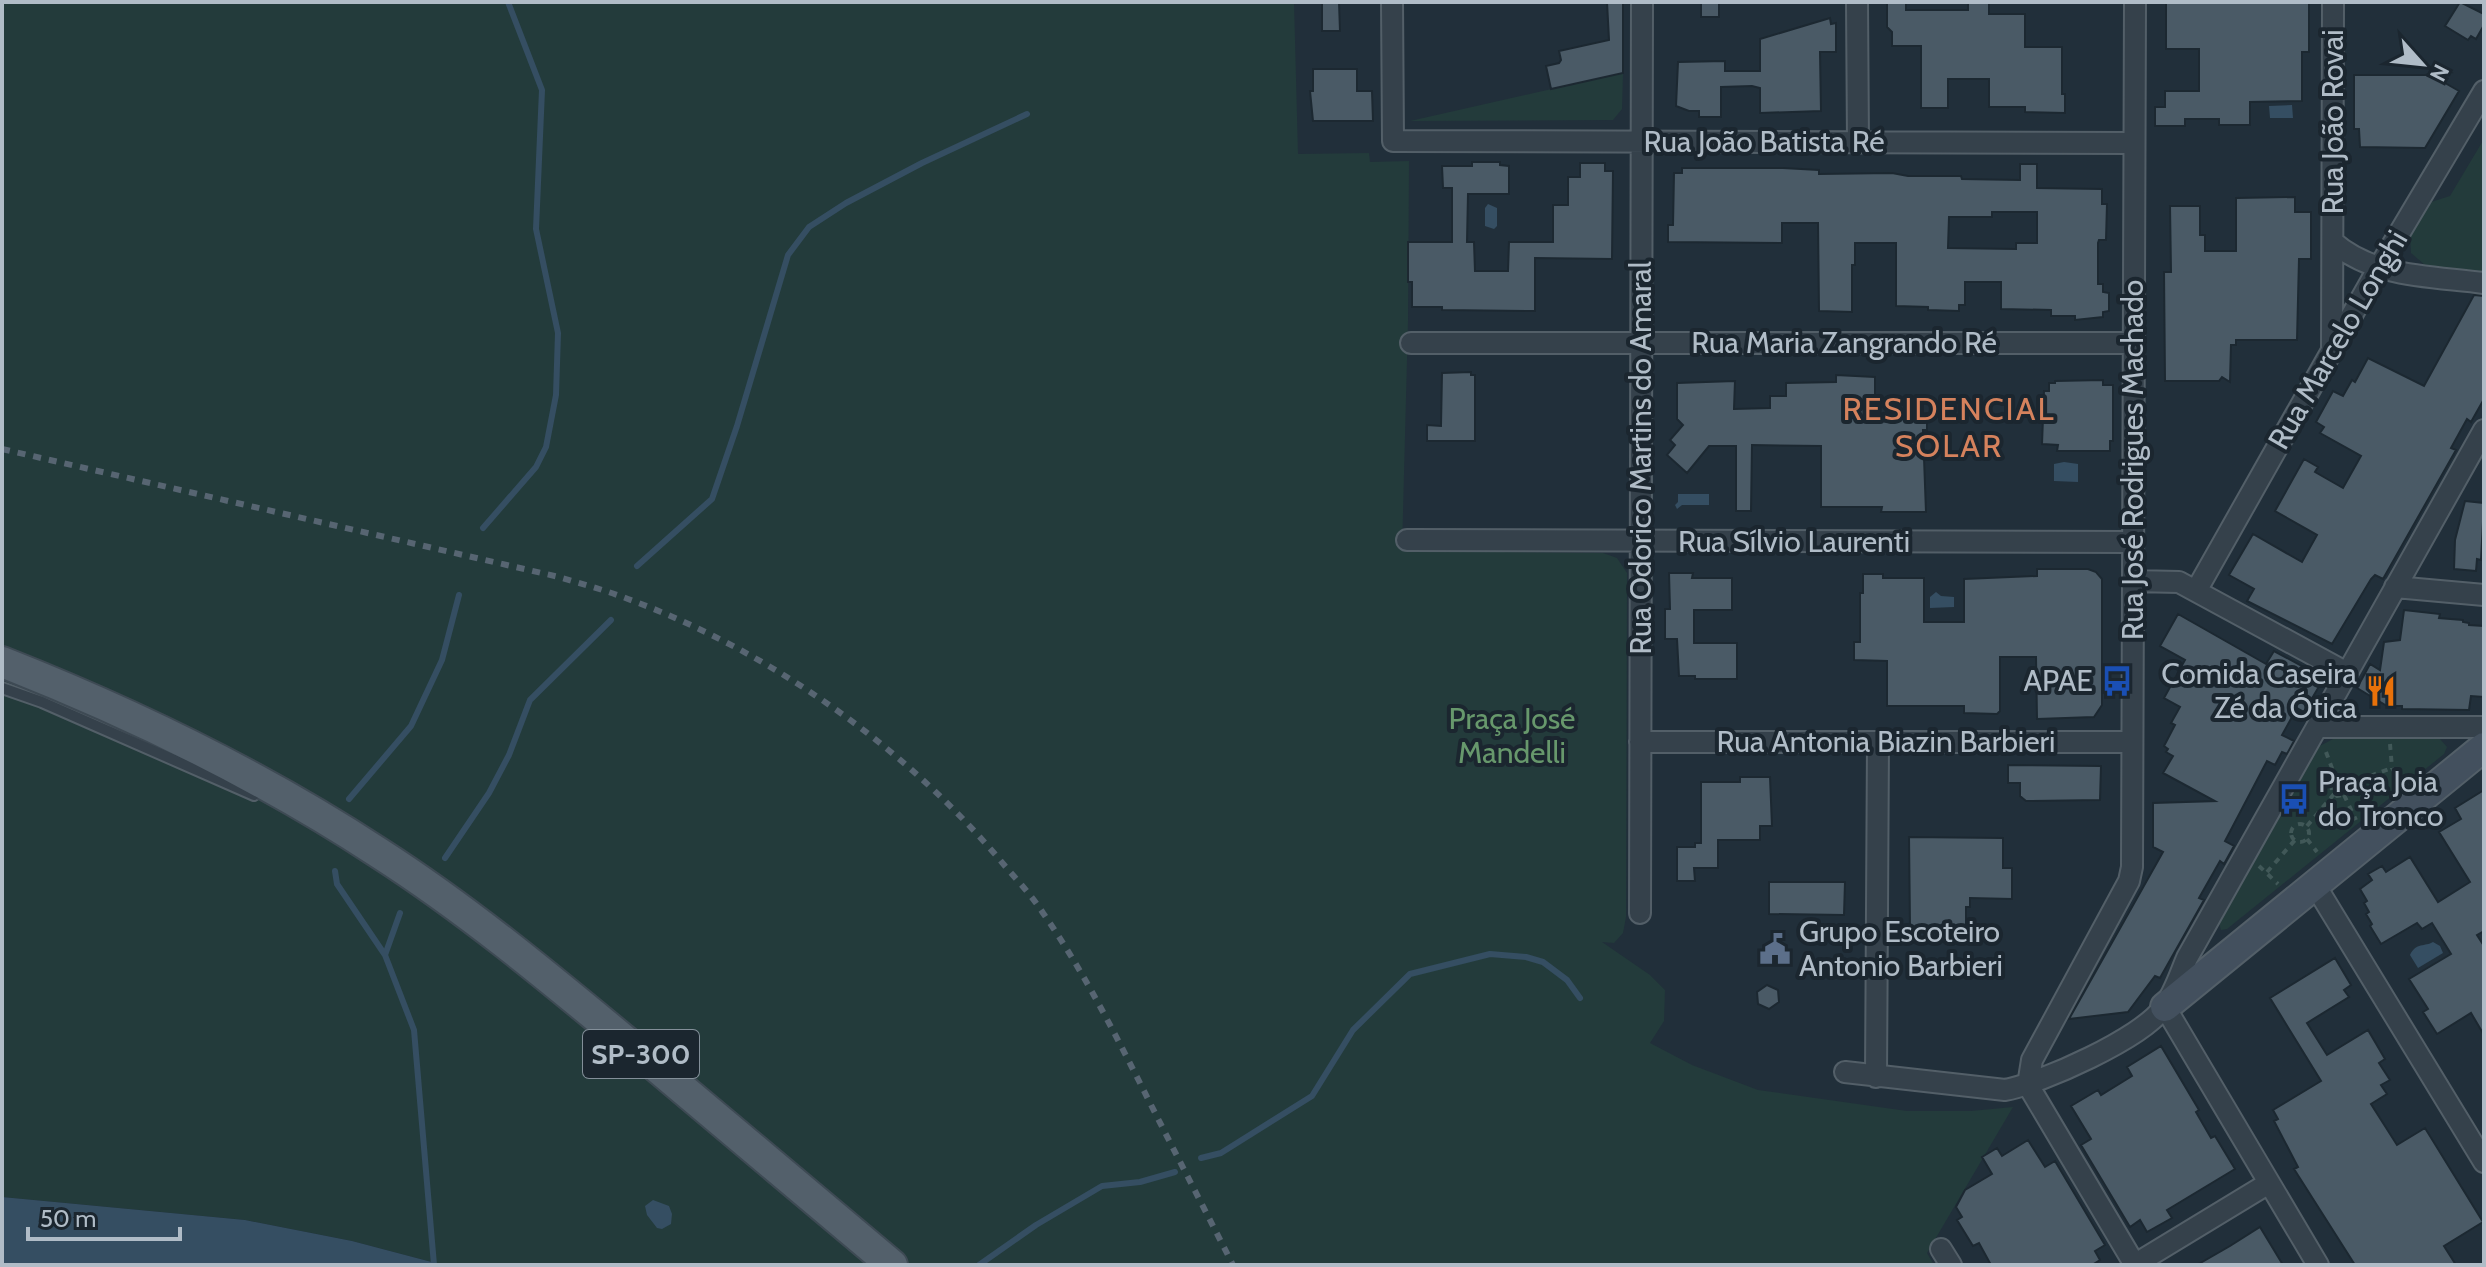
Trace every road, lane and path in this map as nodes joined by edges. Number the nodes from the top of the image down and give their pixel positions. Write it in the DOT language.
graph roads {
  1 [pos="1392,2"];
  2 [pos="1642,2"];
  3 [pos="1857,2"];
  4 [pos="2135,2"];
  5 [pos="2333,2"];
  6 [pos="2484,91"];
  7 [pos="1643,142"];
  8 [pos="1858,143"];
  9 [pos="2134,143"];
  10 [pos="2333,242"];
  11 [pos="2378,269"];
  12 [pos="2484,283"];
  13 [pos="1411,343"];
  14 [pos="1642,343"];
  15 [pos="2134,343"];
  16 [pos="2332,351"];
  17 [pos="2482,438"];
  18 [pos="1407,540"];
  19 [pos="1641,542"];
  20 [pos="2133,542"];
  21 [pos="2133,581"];
  22 [pos="2395,587"];
  23 [pos="2196,591"];
  24 [pos="2484,595"];
  25 [pos="2,662"];
  26 [pos="2347,673"];
  27 [pos="2,688"];
  28 [pos="2484,727"];
  29 [pos="2320,736"];
  30 [pos="1640,742"];
  31 [pos="1878,742"];
  32 [pos="2132,742"];
  33 [pos="2390,742"];
  34 [pos="2484,747"];
  35 [pos="2392,768"];
  36 [pos="2336,779"];
  37 [pos="2348,784"];
  38 [pos="2402,784"];
  39 [pos="2334,794"];
  40 [pos="2344,795"];
  41 [pos="266,800"];
  42 [pos="280,806"];
  43 [pos="2356,820"];
  44 [pos="2306,826"];
  45 [pos="2307,839"];
  46 [pos="2295,840"];
  47 [pos="2317,852"];
  48 [pos="381,854"];
  49 [pos="2255,864"];
  50 [pos="2267,872"];
  51 [pos="2278,884"];
  52 [pos="2315,885"];
  53 [pos="1640,913"];
  54 [pos="2165,1007"];
  55 [pos="1845,1072"];
  56 [pos="1876,1077"];
  57 [pos="2028,1085"];
  58 [pos="2482,1156"];
  59 [pos="2269,1183"];
  60 [pos="892,1265"];
  61 [pos="2134,1265"];
  62 [pos="2318,1265"];
  1 -- 7 [label="street, Rua João Batista Ré"];
  2 -- 7 [label="street, Rua Odorico Martins do Amaral"];
  3 -- 8 [label="street"];
  4 -- 9 [label="street, Rua José Rodrigues Machado"];
  5 -- 10 [label="street, Rua João Rovai"];
  6 -- 11 [label="street, Rua Marcelo Longhi"];
  7 -- 8 [label="street, Rua João Batista Ré"];
  7 -- 14 [label="street, Rua Odorico Martins do Amaral"];
  8 -- 9 [label="street, Rua João Batista Ré"];
  9 -- 15 [label="street, Rua José Rodrigues Machado"];
  10 -- 11 [label="street, Rua João Rovai"];
  10 -- 16 [label="street, Rua João Rovai"];
  11 -- 12 [label="street, Rua João Rovai"];
  11 -- 16 [label="street, Rua Marcelo Longhi"];
  13 -- 14 [label="street, Rua Maria Zangrando Ré"];
  14 -- 15 [label="street, Rua Maria Zangrando Ré"];
  14 -- 19 [label="street, Rua Odorico Martins do Amaral"];
  15 -- 20 [label="street, Rua José Rodrigues Machado"];
  16 -- 23 [label="street, Rua Marcelo Longhi"];
  17 -- 22 [label="street"];
  18 -- 19 [label="street, Rua Sílvio Laurenti"];
  19 -- 20 [label="street, Rua Sílvio Laurenti"];
  19 -- 30 [label="street, Rua Odorico Martins do Amaral"];
  20 -- 21 [label="street, Rua José Rodrigues Machado"];
  21 -- 23 [label="street"];
  21 -- 32 [label="street, Rua José Rodrigues Machado"];
  22 -- 24 [label="street"];
  22 -- 26 [label="street"];
  23 -- 26 [label="street"];
  25 -- 48 [label="main road, SP-300"];
  26 -- 29 [label="street"];
  27 -- 41 [label="lane"];
  28 -- 29 [label="street"];
  29 -- 36 [label="path"];
  29 -- 54 [label="street"];
  30 -- 31 [label="street, Rua Antonia Biazin Barbieri"];
  30 -- 53 [label="street, Rua Odorico Martins do Amaral"];
  31 -- 32 [label="street, Rua Antonia Biazin Barbieri"];
  31 -- 56 [label="street"];
  32 -- 57 [label="street, Rua José Rodrigues Machado"];
  33 -- 35 [label="path"];
  34 -- 52 [label="street"];
  35 -- 37 [label="path"];
  35 -- 38 [label="path"];
  36 -- 37 [label="path"];
  36 -- 39 [label="path"];
  37 -- 40 [label="path"];
  39 -- 40 [label="path"];
  39 -- 44 [label="path"];
  40 -- 43 [label="path"];
  42 -- 48 [label="lane"];
  44 -- 45 [label="path"];
  44 -- 46 [label="path"];
  45 -- 46 [label="path"];
  45 -- 47 [label="path"];
  46 -- 50 [label="path"];
  48 -- 60 [label="main road, SP-300"];
  49 -- 50 [label="path"];
  50 -- 51 [label="path"];
  52 -- 54 [label="street"];
  52 -- 58 [label="street"];
  54 -- 57 [label="street"];
  54 -- 59 [label="street"];
  55 -- 56 [label="street"];
  56 -- 57 [label="street"];
  57 -- 61 [label="street"];
  59 -- 61 [label="street"];
  59 -- 62 [label="street"];
}
